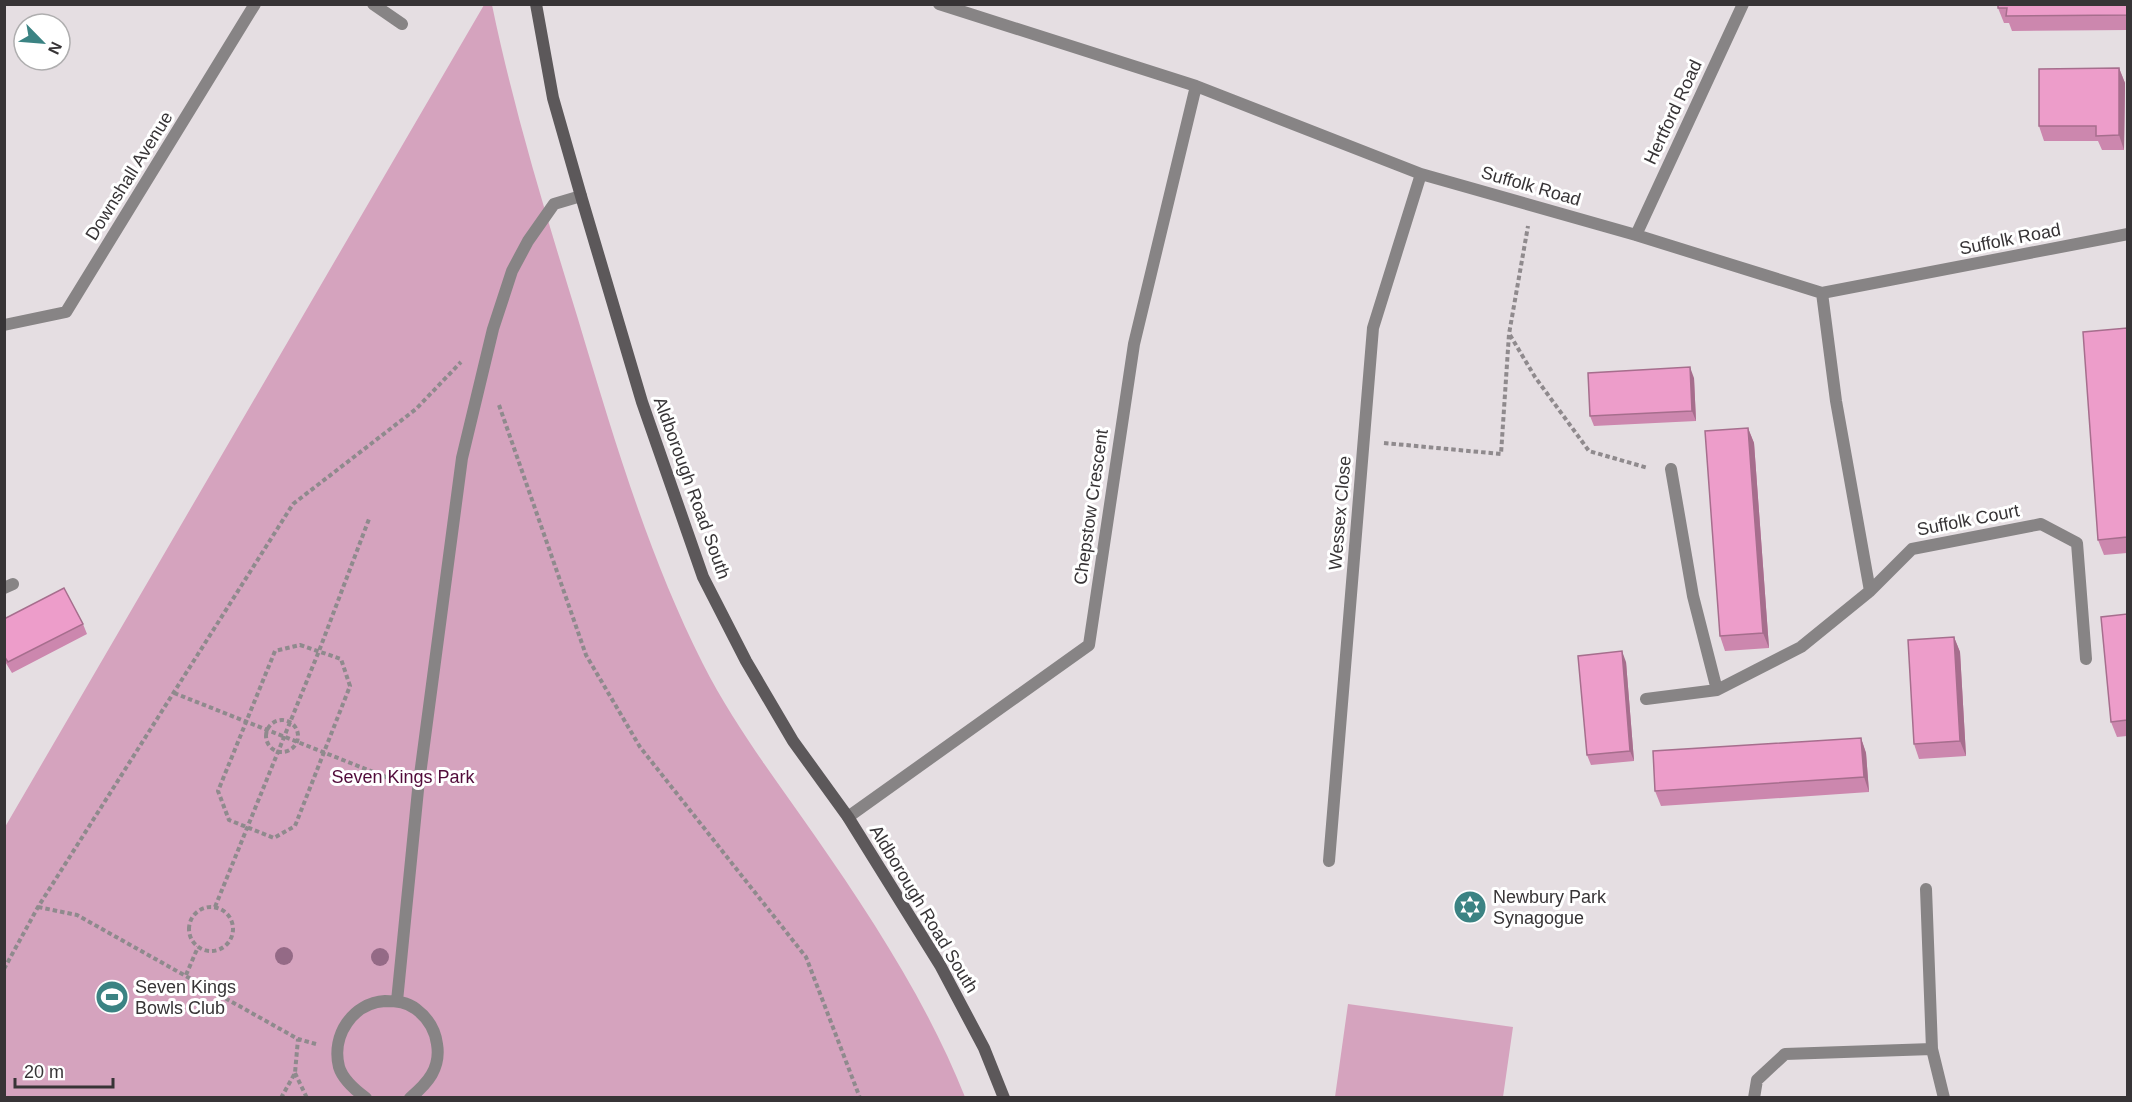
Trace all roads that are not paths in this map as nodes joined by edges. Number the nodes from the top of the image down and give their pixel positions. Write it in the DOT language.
graph roads {
  1 [pos="255,4"];
  2 [pos="373,4"];
  3 [pos="536,4"];
  4 [pos="939,4"];
  5 [pos="1743,4"];
  6 [pos="402,24"];
  7 [pos="1196,86"];
  8 [pos="1421,174"];
  9 [pos="580,196"];
  10 [pos="2127,234"];
  11 [pos="1636,235"];
  12 [pos="1822,293"];
  13 [pos="4,325"];
  14 [pos="1671,471"];
  15 [pos="1870,591"];
  16 [pos="2086,659"];
  17 [pos="1717,690"];
  18 [pos="1646,699"];
  19 [pos="848,817"];
  20 [pos="1329,861"];
  21 [pos="1926,888"];
  22 [pos="397,1001"];
  23 [pos="1932,1049"];
  24 [pos="366,1098"];
  25 [pos="410,1098"];
  26 [pos="1004,1098"];
  27 [pos="1754,1098"];
  28 [pos="1944,1098"];
  1 -- 13 [label="street, Downshall Avenue"];
  2 -- 6 [label="street"];
  3 -- 9 [label="street, Aldborough Road South"];
  4 -- 7 [label="street, Suffolk Road"];
  5 -- 11 [label="street, Hertford Road"];
  7 -- 8 [label="street, Suffolk Road"];
  7 -- 19 [label="street, Chepstow Crescent"];
  8 -- 11 [label="street, Suffolk Road"];
  8 -- 20 [label="street, Wessex Close"];
  9 -- 19 [label="street, Aldborough Road South"];
  9 -- 22 [label="street"];
  10 -- 12 [label="street, Suffolk Road"];
  11 -- 12 [label="street, Suffolk Road"];
  12 -- 15 [label="street"];
  14 -- 17 [label="street"];
  15 -- 16 [label="street, Suffolk Court"];
  15 -- 17 [label="street, Suffolk Court"];
  17 -- 18 [label="street, Suffolk Court"];
  19 -- 26 [label="street, Aldborough Road South"];
  21 -- 23 [label="street"];
  22 -- 24 [label="street"];
  22 -- 25 [label="street"];
  23 -- 27 [label="street"];
  23 -- 28 [label="street"];
}
